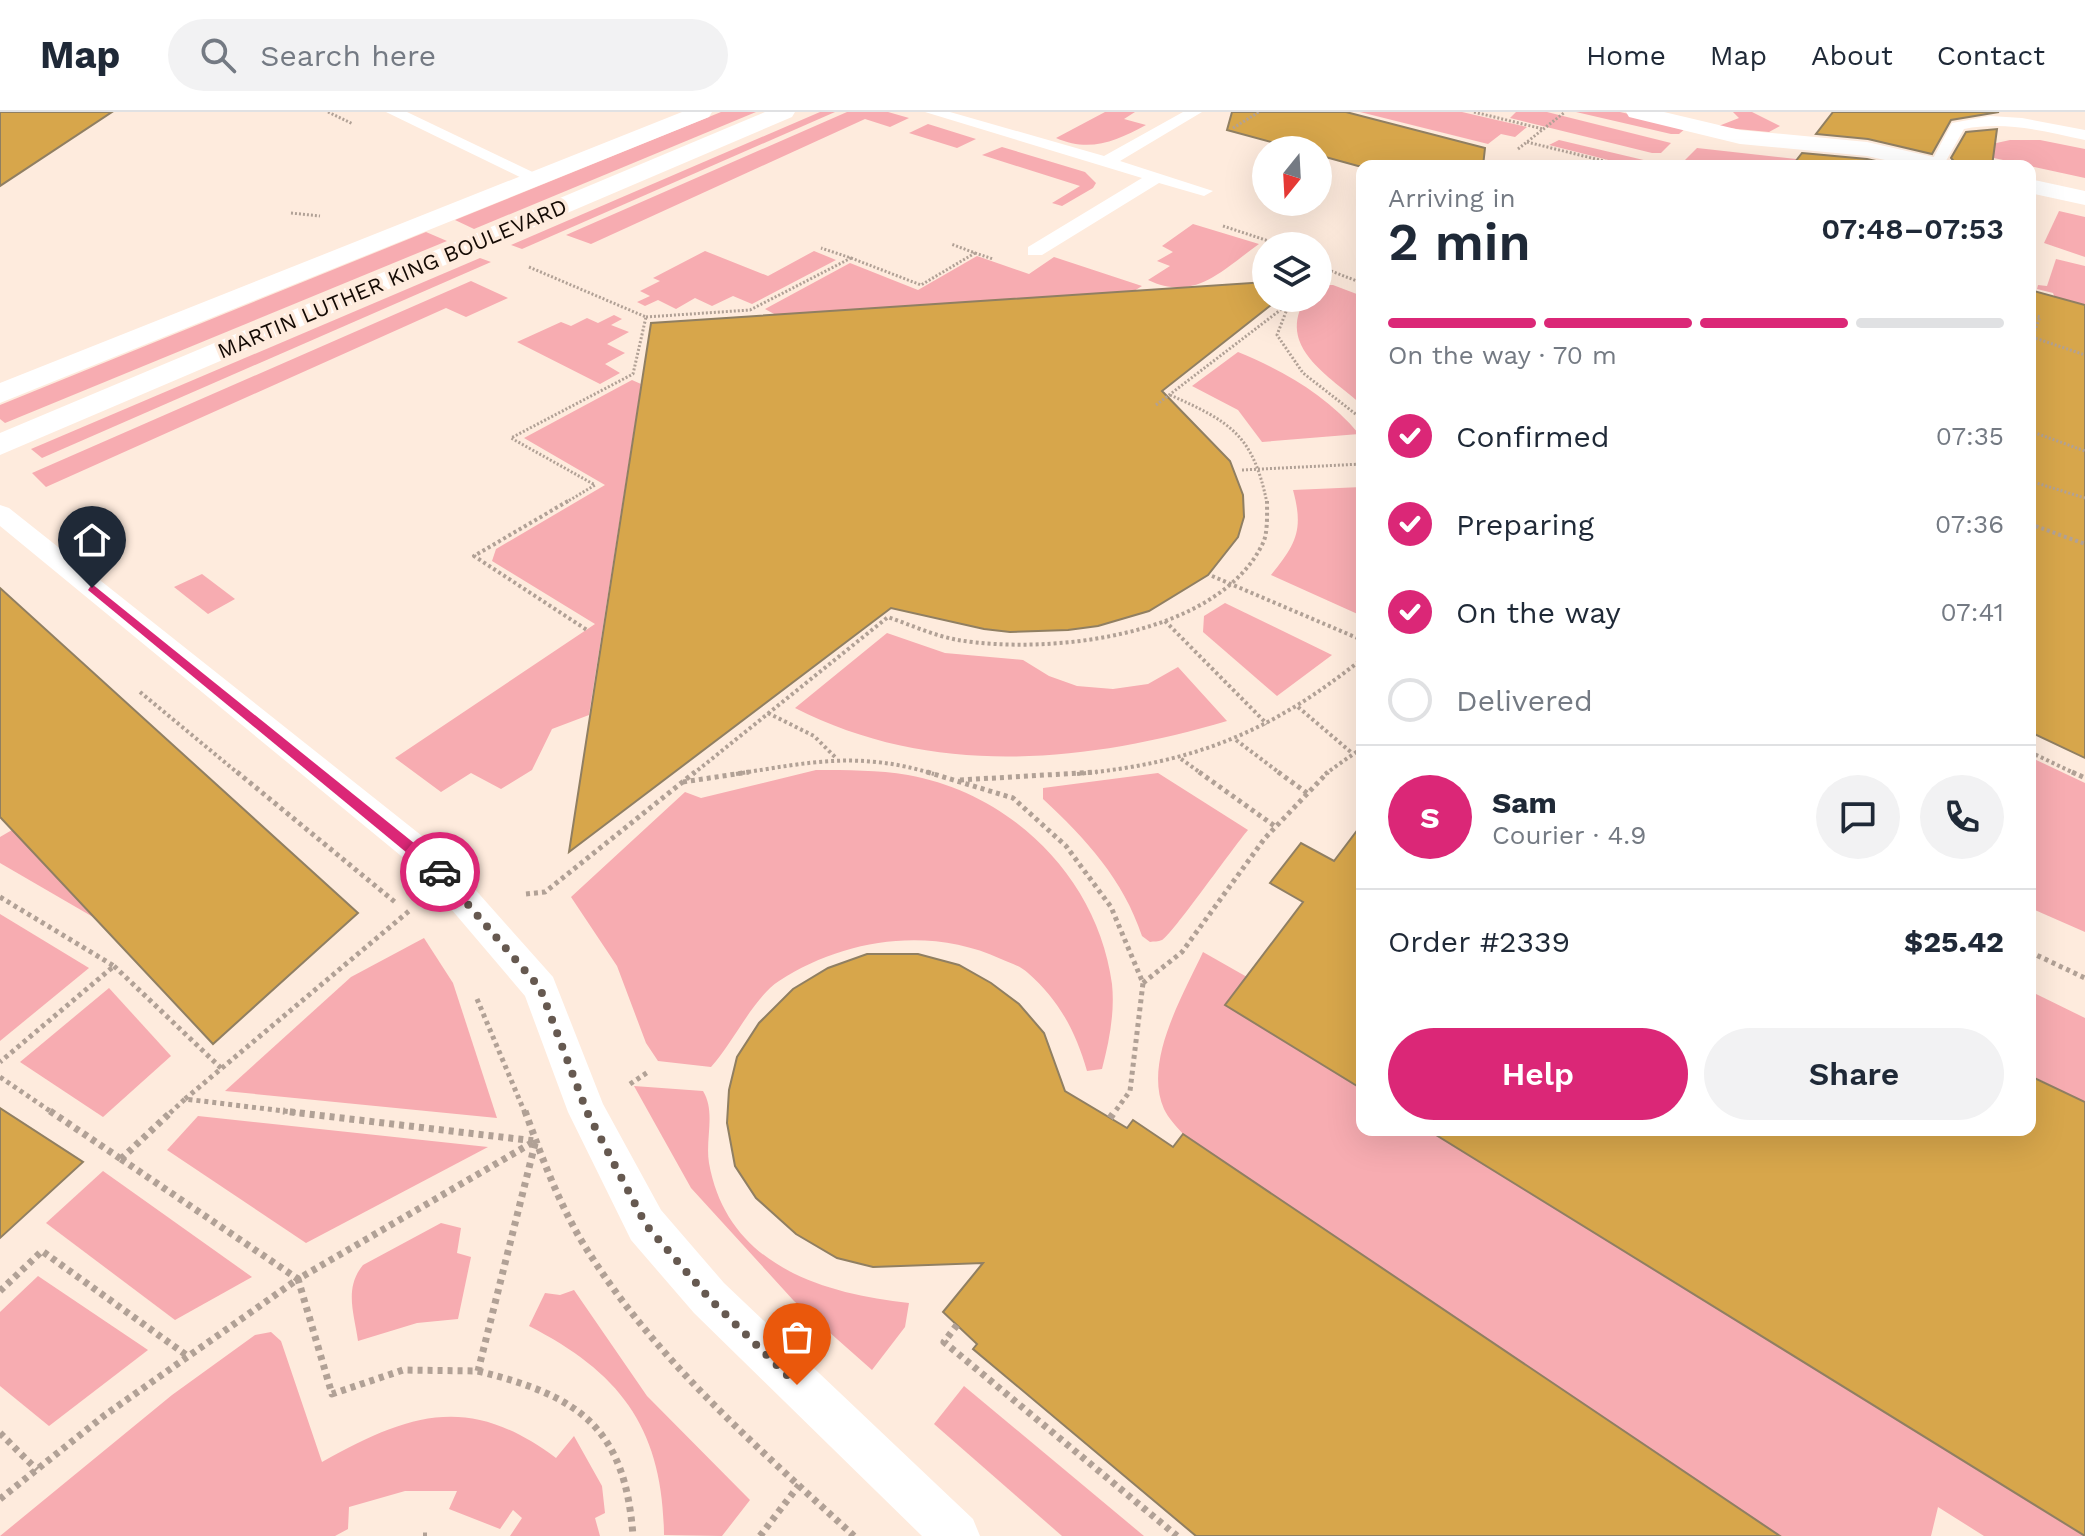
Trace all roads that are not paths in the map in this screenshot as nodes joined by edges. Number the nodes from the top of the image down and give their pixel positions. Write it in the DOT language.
graph roads {
  1 [pos="394,112"];
  2 [pos="701,112"];
  3 [pos="784,112"];
  4 [pos="933,112"];
  5 [pos="1194,112"];
  6 [pos="1637,112"];
  7 [pos="2085,135"];
  8 [pos="1757,140"];
  9 [pos="1867,149"];
  10 [pos="1917,160"];
  11 [pos="1942,160"];
  12 [pos="1106,162"];
  13 [pos="1157,177"];
  14 [pos="536,178"];
  15 [pos="2036,187"];
  16 [pos="1204,191"];
  17 [pos="2085,198"];
  18 [pos="1035,251"];
  19 [pos="0,394"];
  20 [pos="0,445"];
  21 [pos="0,513"];
  22 [pos="956,1536"];
  1 -- 14 [label="lane"];
  2 -- 14 [label="street, MARTIN LUTHER KING BOULEVARD"];
  3 -- 20 [label="street, MARTIN LUTHER KING BOULEVARD"];
  4 -- 12 [label="lane"];
  5 -- 12 [label="lane"];
  6 -- 8 [label="street"];
  7 -- 11 [label="lane"];
  8 -- 9 [label="street"];
  8 -- 9 [label="street"];
  9 -- 10 [label="street"];
  12 -- 13 [label="lane"];
  13 -- 16 [label="lane"];
  13 -- 18 [label="lane"];
  14 -- 19 [label="street, MARTIN LUTHER KING BOULEVARD"];
  15 -- 17 [label="street"];
  21 -- 22 [label="lane"];
}
